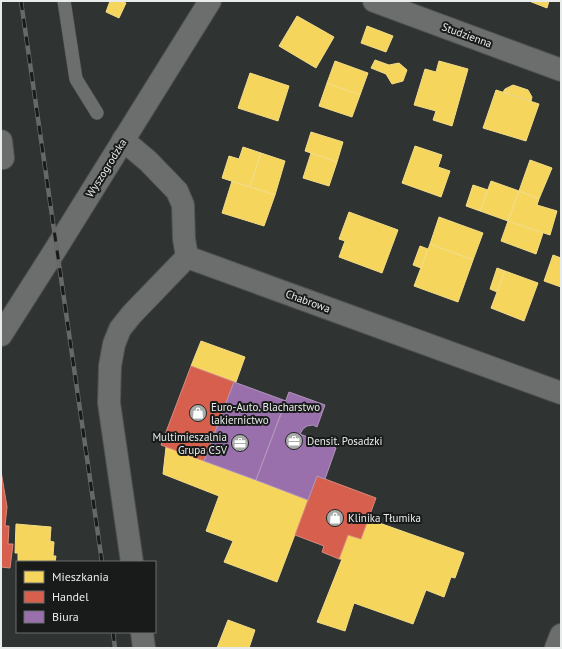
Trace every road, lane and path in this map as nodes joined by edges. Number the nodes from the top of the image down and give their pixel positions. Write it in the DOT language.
graph roads {
  1 [pos="64,1"];
  2 [pos="210,1"];
  3 [pos="374,1"];
  4 [pos="561,70"];
  5 [pos="97,113"];
  6 [pos="123,140"];
  7 [pos="187,257"];
  8 [pos="1,335"];
  9 [pos="561,393"];
  10 [pos="132,561"];
  11 [pos="142,633"];
  12 [pos="561,635"];
  13 [pos="144,648"];
  14 [pos="556,648"];
  1 -- 5 [label="lane"];
  2 -- 6 [label="street, Wyszogrodzka"];
  3 -- 4 [label="street, Studzienna"];
  6 -- 7 [label="street"];
  6 -- 8 [label="street, Wyszogrodzka"];
  7 -- 9 [label="street, Chabrowa"];
  7 -- 10 [label="street"];
  11 -- 13 [label="street"];
  12 -- 14 [label="street"];
}
